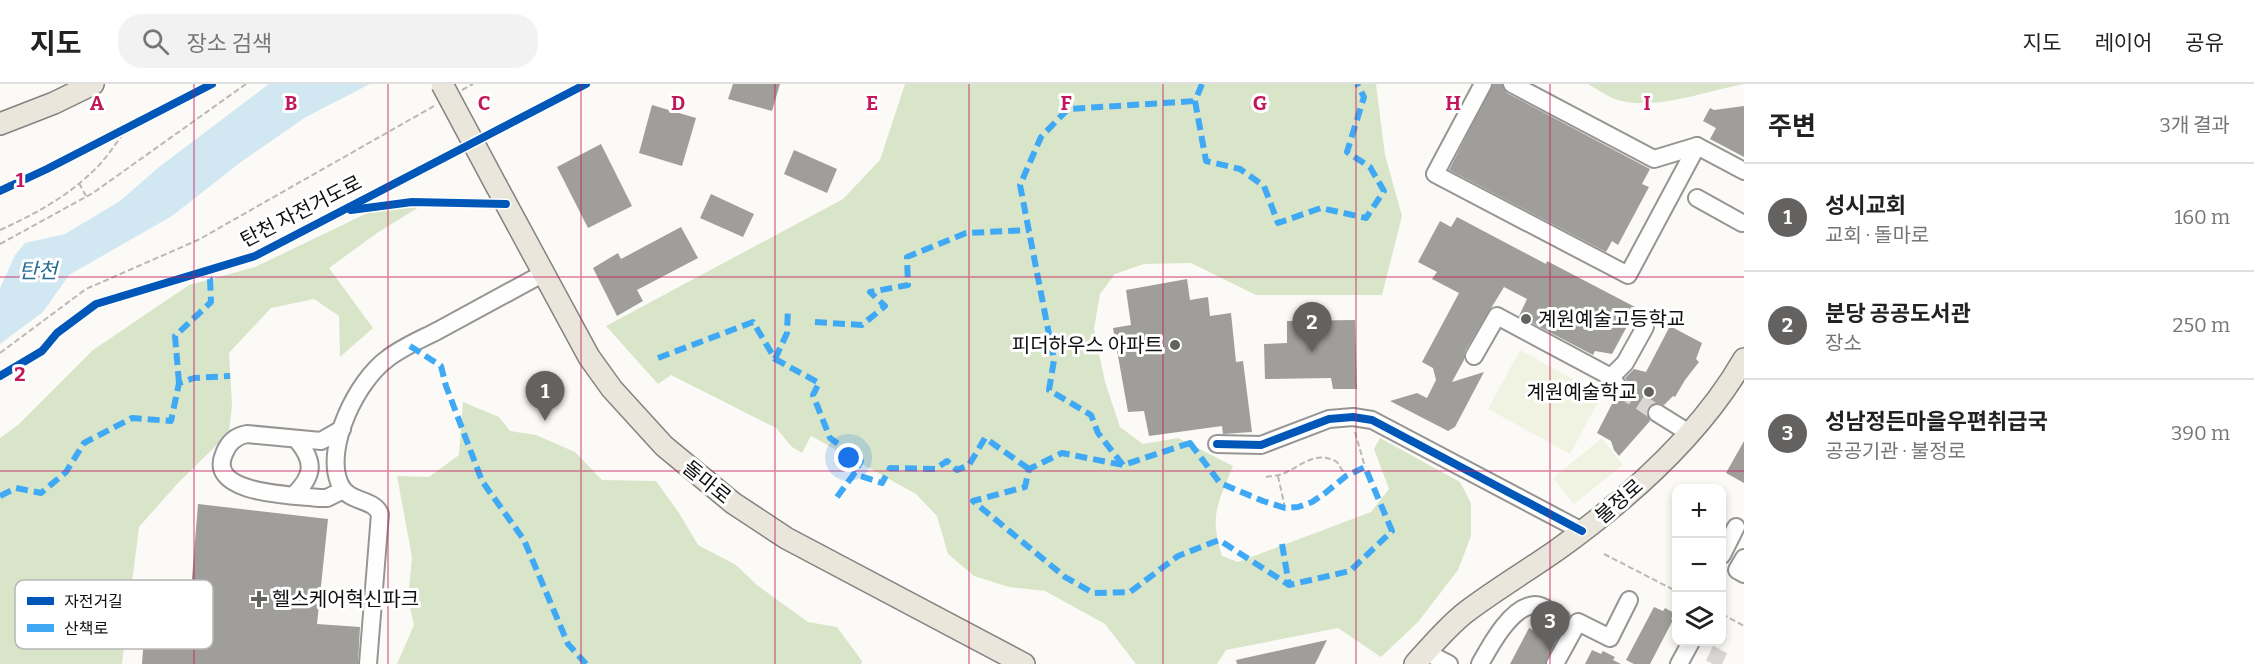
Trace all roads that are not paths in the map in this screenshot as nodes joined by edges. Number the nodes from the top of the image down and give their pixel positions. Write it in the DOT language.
graph roads {
  1 [pos="93,84"];
  2 [pos="1483,84"];
  3 [pos="1512,84"];
  4 [pos="446,93"];
  5 [pos="0,124"];
  6 [pos="1697,146"];
  7 [pos="1744,171"];
  8 [pos="1697,198"];
  9 [pos="1743,222"];
  10 [pos="544,273"];
  11 [pos="1645,327"];
  12 [pos="1474,356"];
  13 [pos="1744,359"];
  14 [pos="1657,413"];
  15 [pos="342,429"];
  16 [pos="1689,433"];
  17 [pos="297,440"];
  18 [pos="1217,444"];
  19 [pos="343,490"];
  20 [pos="294,495"];
  21 [pos="1736,527"];
  22 [pos="1582,531"];
  23 [pos="1726,547"];
  24 [pos="1726,563"];
  25 [pos="1742,567"];
  26 [pos="1629,600"];
  27 [pos="1561,618"];
  28 [pos="1689,646"];
  29 [pos="1421,658"];
  30 [pos="368,664"];
  31 [pos="1024,664"];
  32 [pos="1449,664"];
  33 [pos="1480,664"];
  34 [pos="1555,664"];
  35 [pos="1679,664"];
  1 -- 5 [label="main road"];
  2 -- 6 [label="street"];
  3 -- 6 [label="street"];
  4 -- 10 [label="main road, 돌마로, bridge"];
  6 -- 7 [label="street"];
  8 -- 9 [label="street"];
  10 -- 15 [label="street"];
  10 -- 31 [label="main road, 돌마로"];
  11 -- 12 [label="street"];
  13 -- 16 [label="main road, 불정로"];
  14 -- 16 [label="street"];
  15 -- 17 [label="street"];
  15 -- 19 [label="street"];
  16 -- 22 [label="main road, 불정로"];
  17 -- 20 [label="street"];
  17 -- 20 [label="street"];
  18 -- 22 [label="street"];
  19 -- 20 [label="street"];
  19 -- 30 [label="street"];
  21 -- 23 [label="street"];
  22 -- 29 [label="main road, 불정로"];
  24 -- 25 [label="street"];
  26 -- 34 [label="street"];
  27 -- 33 [label="street"];
  28 -- 35 [label="street"];
  29 -- 32 [label="street"];
}
